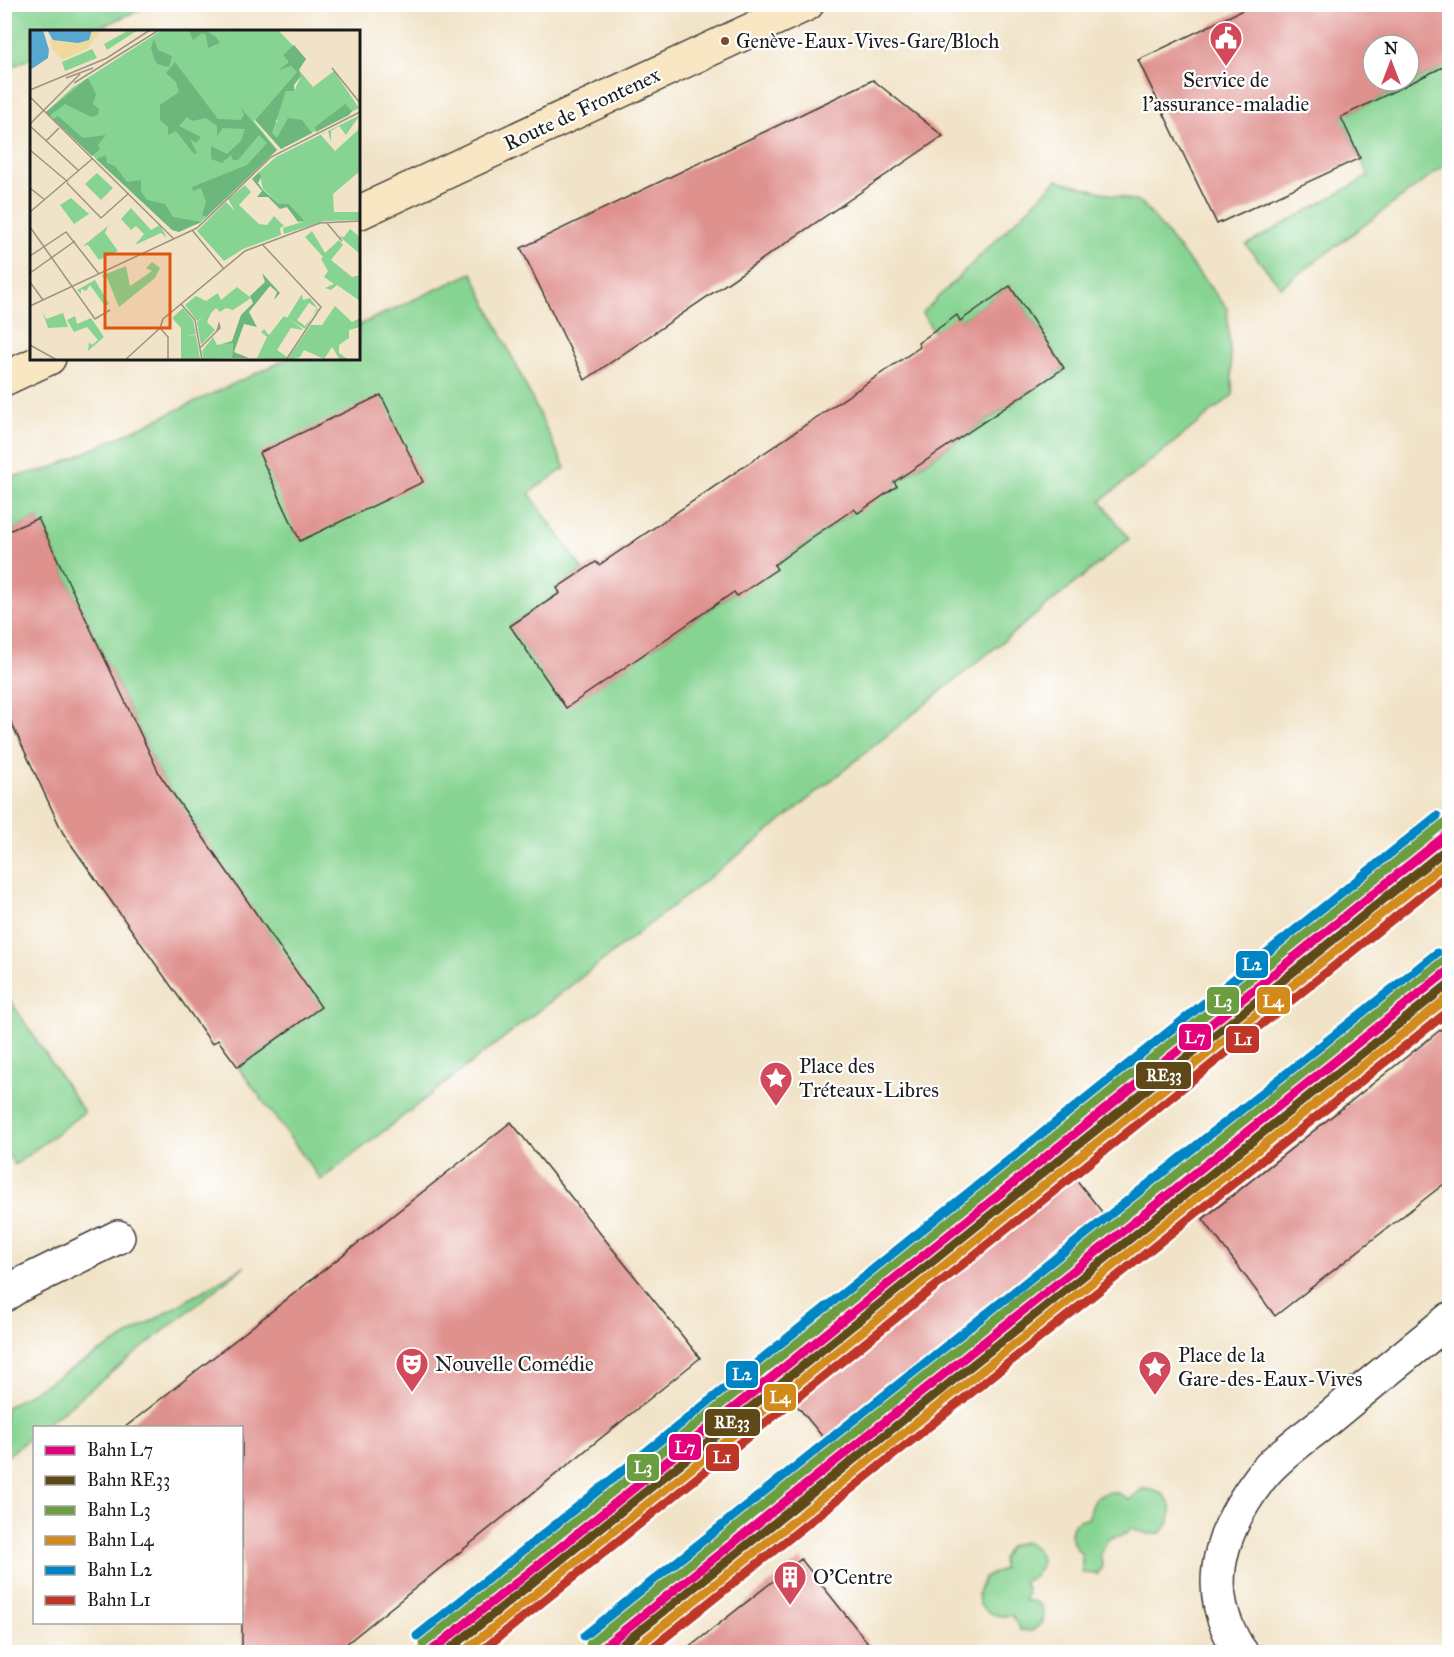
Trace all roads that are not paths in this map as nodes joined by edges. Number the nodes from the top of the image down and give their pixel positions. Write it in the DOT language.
graph roads {
  1 [pos="807,4"];
  2 [pos="360,212"];
  3 [pos="45,360"];
  4 [pos="4,379"];
  5 [pos="118,1237"];
  6 [pos="4,1295"];
  7 [pos="1449,1319"];
  8 [pos="1235,1650"];
  1 -- 2 [label="main road, Route de Frontenex"];
  3 -- 4 [label="main road"];
  5 -- 6 [label="street"];
  7 -- 8 [label="street"];
}
